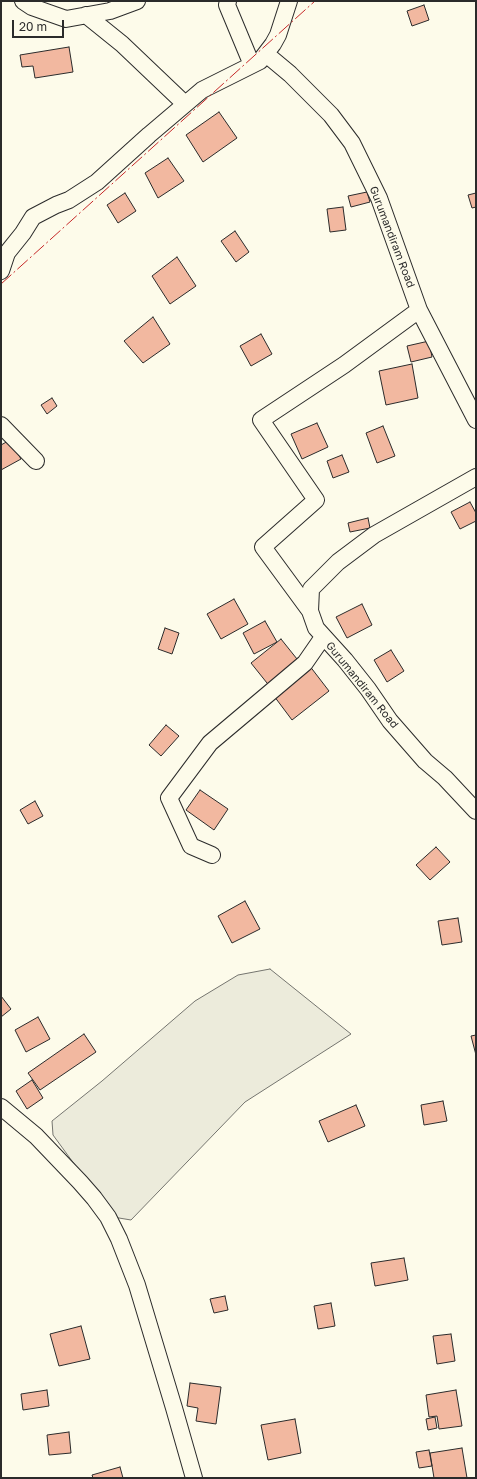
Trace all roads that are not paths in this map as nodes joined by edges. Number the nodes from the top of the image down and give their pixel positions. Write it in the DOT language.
graph roads {
  1 [pos="23,1"];
  2 [pos="137,1"];
  3 [pos="228,1"];
  4 [pos="290,1"];
  5 [pos="86,15"];
  6 [pos="278,35"];
  7 [pos="266,54"];
  8 [pos="252,66"];
  9 [pos="290,74"];
  10 [pos="184,104"];
  11 [pos="1,271"];
  12 [pos="419,310"];
  13 [pos="476,420"];
  14 [pos="1,425"];
  15 [pos="36,461"];
  16 [pos="476,477"];
  17 [pos="310,611"];
  18 [pos="323,637"];
  19 [pos="476,811"];
  20 [pos="212,855"];
  21 [pos="1,1107"];
  22 [pos="194,1478"];
  1 -- 5 [label="street"];
  2 -- 5 [label="street"];
  3 -- 8 [label="street"];
  4 -- 6 [label="street"];
  5 -- 10 [label="street"];
  6 -- 7 [label="street"];
  6 -- 9 [label="street"];
  7 -- 8 [label="street"];
  7 -- 9 [label="street, Gurumandiram Road"];
  8 -- 10 [label="street"];
  9 -- 12 [label="street, Gurumandiram Road"];
  10 -- 11 [label="street"];
  12 -- 13 [label="street, Gurumandiram Road"];
  12 -- 17 [label="street"];
  14 -- 15 [label="street"];
  16 -- 17 [label="street, Gurumandiram Road"];
  17 -- 18 [label="street, Gurumandiram Road"];
  18 -- 19 [label="street, Gurumandiram Road"];
  18 -- 20 [label="street"];
  21 -- 22 [label="street"];
}
